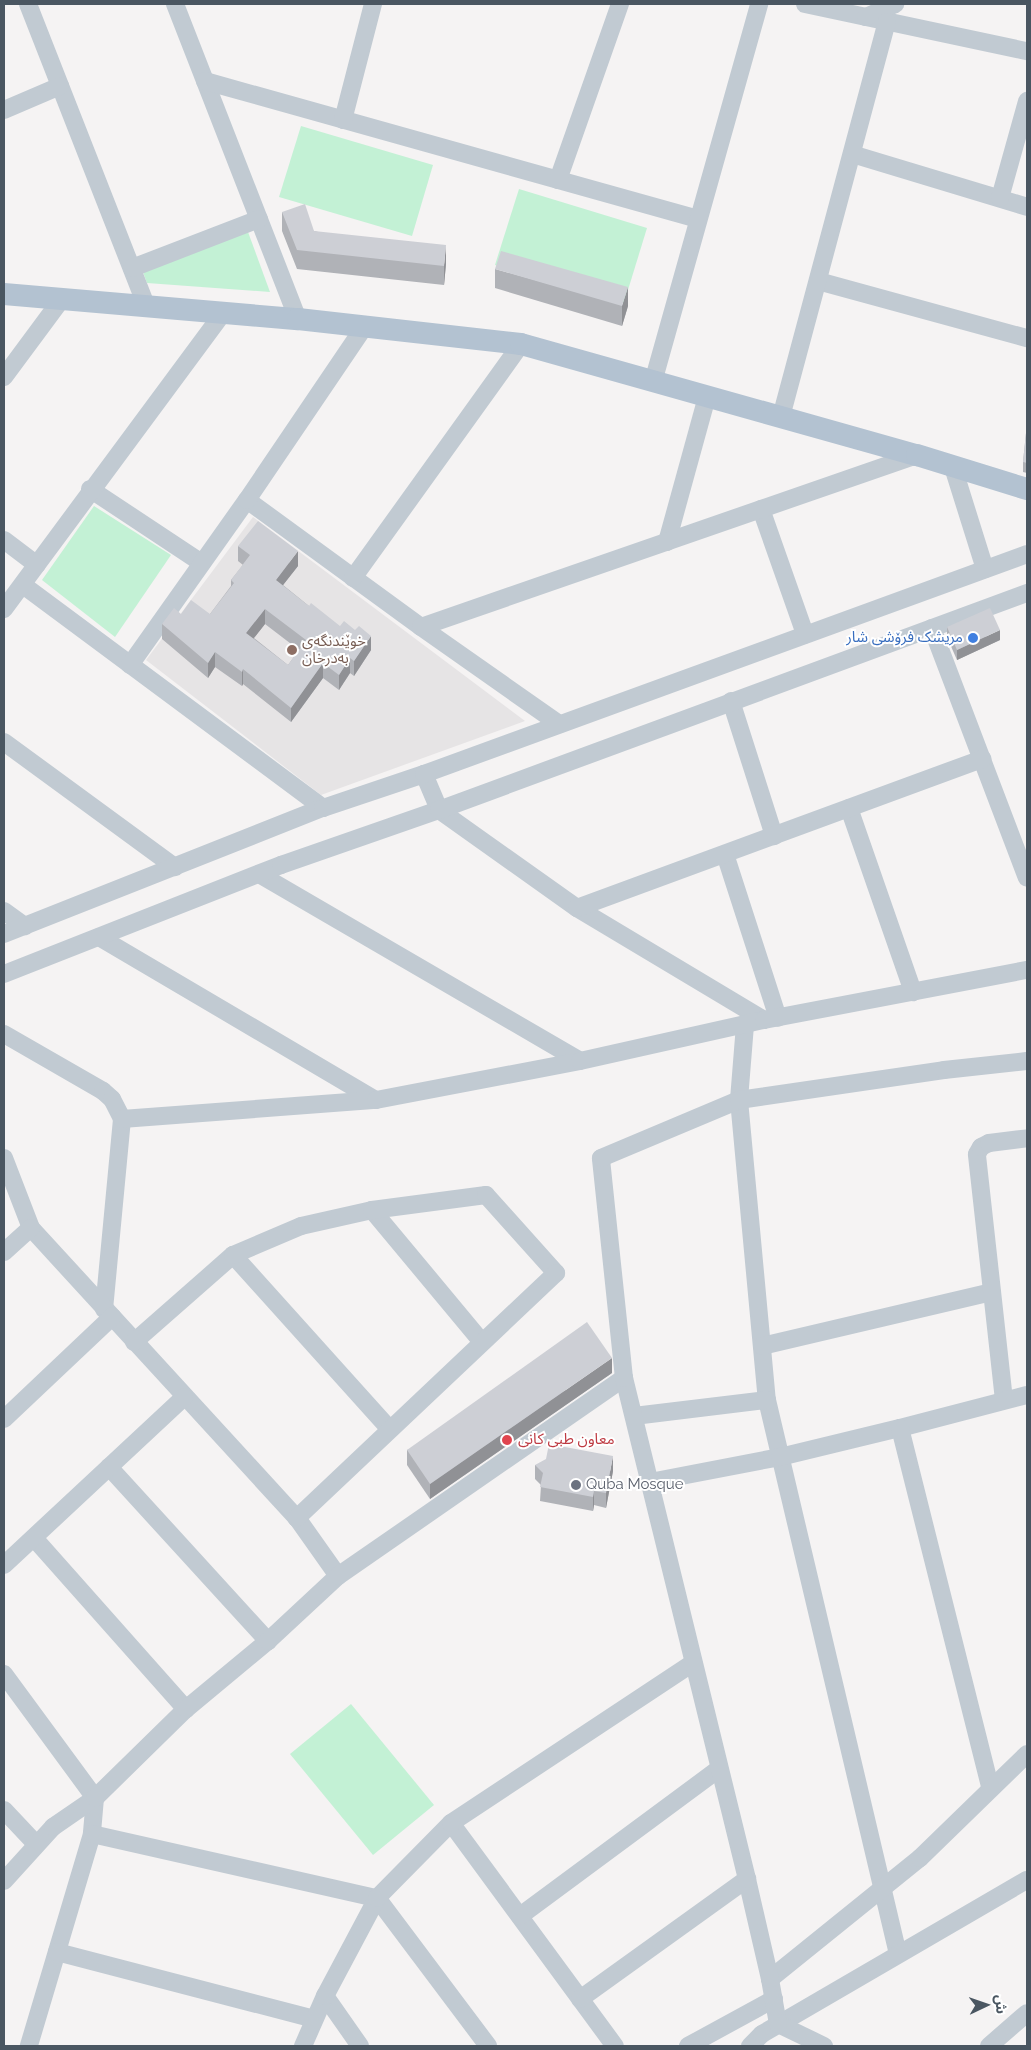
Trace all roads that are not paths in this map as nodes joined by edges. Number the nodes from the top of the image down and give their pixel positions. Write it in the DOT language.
graph roads {
  1 [pos="28,4"];
  2 [pos="175,4"];
  3 [pos="372,4"];
  4 [pos="620,4"];
  5 [pos="759,4"];
  6 [pos="805,4"];
  7 [pos="895,4"];
  8 [pos="866,17"];
  9 [pos="887,22"];
  10 [pos="1027,51"];
  11 [pos="205,81"];
  12 [pos="60,86"];
  13 [pos="1027,101"];
  14 [pos="4,110"];
  15 [pos="343,120"];
  16 [pos="852,154"];
  17 [pos="558,180"];
  18 [pos="1000,198"];
  19 [pos="1027,207"];
  20 [pos="260,219"];
  21 [pos="698,219"];
  22 [pos="132,268"];
  23 [pos="818,281"];
  24 [pos="4,294"];
  25 [pos="61,300"];
  26 [pos="146,305"];
  27 [pos="222,314"];
  28 [pos="298,319"];
  29 [pos="366,326"];
  30 [pos="1027,338"];
  31 [pos="521,344"];
  32 [pos="4,377"];
  33 [pos="653,382"];
  34 [pos="707,397"];
  35 [pos="782,416"];
  36 [pos="917,455"];
  37 [pos="953,467"];
  38 [pos="90,489"];
  39 [pos="1027,489"];
  40 [pos="247,500"];
  41 [pos="761,509"];
  42 [pos="4,540"];
  43 [pos="667,542"];
  44 [pos="1027,554"];
  45 [pos="202,562"];
  46 [pos="36,565"];
  47 [pos="985,569"];
  48 [pos="353,578"];
  49 [pos="23,585"];
  50 [pos="1027,593"];
  51 [pos="4,609"];
  52 [pos="421,627"];
  53 [pos="932,628"];
  54 [pos="805,634"];
  55 [pos="130,665"];
  56 [pos="731,701"];
  57 [pos="559,724"];
  58 [pos="4,742"];
  59 [pos="982,760"];
  60 [pos="424,774"];
  61 [pos="323,808"];
  62 [pos="849,808"];
  63 [pos="440,810"];
  64 [pos="774,836"];
  65 [pos="725,854"];
  66 [pos="175,867"];
  67 [pos="260,874"];
  68 [pos="1027,878"];
  69 [pos="577,908"];
  70 [pos="4,911"];
  71 [pos="25,926"];
  72 [pos="4,934"];
  73 [pos="99,936"];
  74 [pos="1027,970"];
  75 [pos="4,974"];
  76 [pos="913,992"];
  77 [pos="771,1019"];
  78 [pos="745,1025"];
  79 [pos="4,1034"];
  80 [pos="580,1061"];
  81 [pos="1027,1061"];
  82 [pos="376,1100"];
  83 [pos="740,1100"];
  84 [pos="122,1119"];
  85 [pos="1027,1138"];
  86 [pos="4,1158"];
  87 [pos="372,1210"];
  88 [pos="31,1228"];
  89 [pos="4,1252"];
  90 [pos="233,1255"];
  91 [pos="992,1292"];
  92 [pos="108,1313"];
  93 [pos="134,1342"];
  94 [pos="482,1342"];
  95 [pos="762,1346"];
  96 [pos="624,1378"];
  97 [pos="184,1397"];
  98 [pos="1026,1399"];
  99 [pos="767,1400"];
  100 [pos="1004,1400"];
  101 [pos="634,1416"];
  102 [pos="4,1419"];
  103 [pos="389,1428"];
  104 [pos="900,1428"];
  105 [pos="780,1457"];
  106 [pos="109,1467"];
  107 [pos="650,1482"];
  108 [pos="297,1518"];
  109 [pos="34,1538"];
  110 [pos="4,1565"];
  111 [pos="338,1576"];
  112 [pos="268,1641"];
  113 [pos="693,1663"];
  114 [pos="4,1674"];
  115 [pos="186,1709"];
  116 [pos="1027,1754"];
  117 [pos="719,1769"];
  118 [pos="990,1787"];
  119 [pos="95,1798"];
  120 [pos="4,1810"];
  121 [pos="451,1823"];
  122 [pos="92,1834"];
  123 [pos="36,1844"];
  124 [pos="747,1879"];
  125 [pos="1027,1880"];
  126 [pos="4,1881"];
  127 [pos="882,1888"];
  128 [pos="378,1898"];
  129 [pos="520,1916"];
  130 [pos="57,1952"];
  131 [pos="898,1954"];
  132 [pos="770,1979"];
  133 [pos="325,1996"];
  134 [pos="580,1999"];
  135 [pos="774,1999"];
  136 [pos="1027,2013"];
  137 [pos="314,2019"];
  138 [pos="778,2024"];
  139 [pos="30,2046"];
  140 [pos="303,2046"];
  141 [pos="360,2046"];
  142 [pos="488,2046"];
  143 [pos="615,2046"];
  144 [pos="690,2046"];
  145 [pos="750,2046"];
  146 [pos="824,2046"];
  147 [pos="990,2046"];
  1 -- 12 [label="street"];
  2 -- 11 [label="street"];
  3 -- 15 [label="street"];
  4 -- 17 [label="street"];
  5 -- 21 [label="street"];
  6 -- 8 [label="street"];
  7 -- 8 [label="street"];
  8 -- 9 [label="street"];
  9 -- 10 [label="street"];
  9 -- 16 [label="street"];
  11 -- 15 [label="street"];
  11 -- 20 [label="street"];
  12 -- 14 [label="street"];
  12 -- 22 [label="street"];
  13 -- 18 [label="street"];
  15 -- 17 [label="street"];
  16 -- 18 [label="street"];
  16 -- 23 [label="street"];
  17 -- 21 [label="street"];
  18 -- 19 [label="street"];
  20 -- 22 [label="street"];
  20 -- 28 [label="street"];
  21 -- 33 [label="street"];
  22 -- 26 [label="street"];
  23 -- 30 [label="street"];
  23 -- 35 [label="street"];
  24 -- 25 [label="main road"];
  25 -- 26 [label="main road"];
  25 -- 32 [label="street"];
  26 -- 27 [label="main road"];
  27 -- 28 [label="main road"];
  27 -- 38 [label="street"];
  28 -- 29 [label="main road"];
  29 -- 31 [label="main road"];
  29 -- 40 [label="street"];
  31 -- 33 [label="main road"];
  31 -- 48 [label="street"];
  33 -- 34 [label="main road"];
  34 -- 35 [label="main road"];
  34 -- 43 [label="street"];
  35 -- 36 [label="main road"];
  36 -- 37 [label="main road"];
  36 -- 41 [label="street"];
  37 -- 39 [label="main road"];
  37 -- 47 [label="street"];
  38 -- 45 [label="street"];
  38 -- 46 [label="street"];
  40 -- 45 [label="street"];
  40 -- 48 [label="street"];
  41 -- 43 [label="street"];
  41 -- 54 [label="street"];
  42 -- 46 [label="street"];
  43 -- 52 [label="street"];
  44 -- 47 [label="street"];
  45 -- 55 [label="street"];
  46 -- 49 [label="street"];
  47 -- 54 [label="street"];
  48 -- 52 [label="street"];
  49 -- 51 [label="street"];
  49 -- 55 [label="street"];
  50 -- 53 [label="street"];
  52 -- 57 [label="street"];
  53 -- 56 [label="street"];
  53 -- 59 [label="street"];
  54 -- 57 [label="street"];
  55 -- 61 [label="street"];
  56 -- 63 [label="street"];
  56 -- 64 [label="street"];
  57 -- 60 [label="street"];
  58 -- 66 [label="street"];
  59 -- 62 [label="street"];
  59 -- 68 [label="street"];
  60 -- 61 [label="street"];
  60 -- 63 [label="street"];
  61 -- 66 [label="street"];
  62 -- 64 [label="street"];
  62 -- 76 [label="street"];
  63 -- 67 [label="street"];
  63 -- 69 [label="street"];
  64 -- 65 [label="street"];
  65 -- 69 [label="street"];
  65 -- 77 [label="street"];
  66 -- 71 [label="street"];
  67 -- 73 [label="street"];
  67 -- 80 [label="street"];
  69 -- 77 [label="street"];
  70 -- 71 [label="street"];
  71 -- 72 [label="street"];
  73 -- 75 [label="street"];
  73 -- 82 [label="street"];
  74 -- 76 [label="street"];
  76 -- 77 [label="street"];
  77 -- 78 [label="street"];
  78 -- 80 [label="street"];
  78 -- 83 [label="street"];
  79 -- 84 [label="street"];
  80 -- 82 [label="street"];
  81 -- 83 [label="street"];
  82 -- 84 [label="street"];
  83 -- 95 [label="street"];
  83 -- 96 [label="street"];
  84 -- 92 [label="street"];
  85 -- 91 [label="street"];
  86 -- 88 [label="street"];
  87 -- 90 [label="street"];
  87 -- 94 [label="street"];
  87 -- 94 [label="street"];
  88 -- 89 [label="street"];
  88 -- 92 [label="street"];
  90 -- 93 [label="street"];
  90 -- 103 [label="street"];
  91 -- 95 [label="street"];
  91 -- 100 [label="street"];
  92 -- 93 [label="street"];
  92 -- 102 [label="street"];
  93 -- 97 [label="street"];
  94 -- 103 [label="street"];
  95 -- 99 [label="street"];
  96 -- 101 [label="street"];
  96 -- 111 [label="street"];
  97 -- 106 [label="street"];
  97 -- 108 [label="street"];
  98 -- 100 [label="street"];
  99 -- 101 [label="street"];
  99 -- 105 [label="street"];
  100 -- 104 [label="street"];
  101 -- 107 [label="street"];
  103 -- 108 [label="street"];
  104 -- 105 [label="street"];
  104 -- 118 [label="street"];
  105 -- 107 [label="street"];
  105 -- 127 [label="street"];
  106 -- 109 [label="street"];
  106 -- 112 [label="street"];
  107 -- 113 [label="street"];
  108 -- 111 [label="street"];
  109 -- 110 [label="street"];
  109 -- 115 [label="street"];
  111 -- 112 [label="street"];
  112 -- 115 [label="street"];
  113 -- 117 [label="street"];
  113 -- 121 [label="street"];
  114 -- 119 [label="street"];
  115 -- 119 [label="street"];
  116 -- 118 [label="street"];
  117 -- 124 [label="street"];
  117 -- 129 [label="street"];
  118 -- 127 [label="street"];
  119 -- 122 [label="street"];
  119 -- 123 [label="street"];
  120 -- 123 [label="street"];
  121 -- 128 [label="street"];
  121 -- 129 [label="street"];
  122 -- 128 [label="street"];
  122 -- 130 [label="street"];
  123 -- 126 [label="street"];
  124 -- 132 [label="street"];
  124 -- 134 [label="street"];
  125 -- 131 [label="street"];
  127 -- 131 [label="street"];
  127 -- 132 [label="street"];
  128 -- 133 [label="street"];
  128 -- 142 [label="street"];
  129 -- 134 [label="street"];
  130 -- 137 [label="street"];
  130 -- 139 [label="street"];
  131 -- 138 [label="street"];
  132 -- 135 [label="street"];
  133 -- 137 [label="street"];
  133 -- 141 [label="street"];
  134 -- 143 [label="street"];
  135 -- 138 [label="street"];
  135 -- 144 [label="street"];
  136 -- 147 [label="street"];
  137 -- 140 [label="street"];
  138 -- 145 [label="street"];
  138 -- 146 [label="street"];
}
